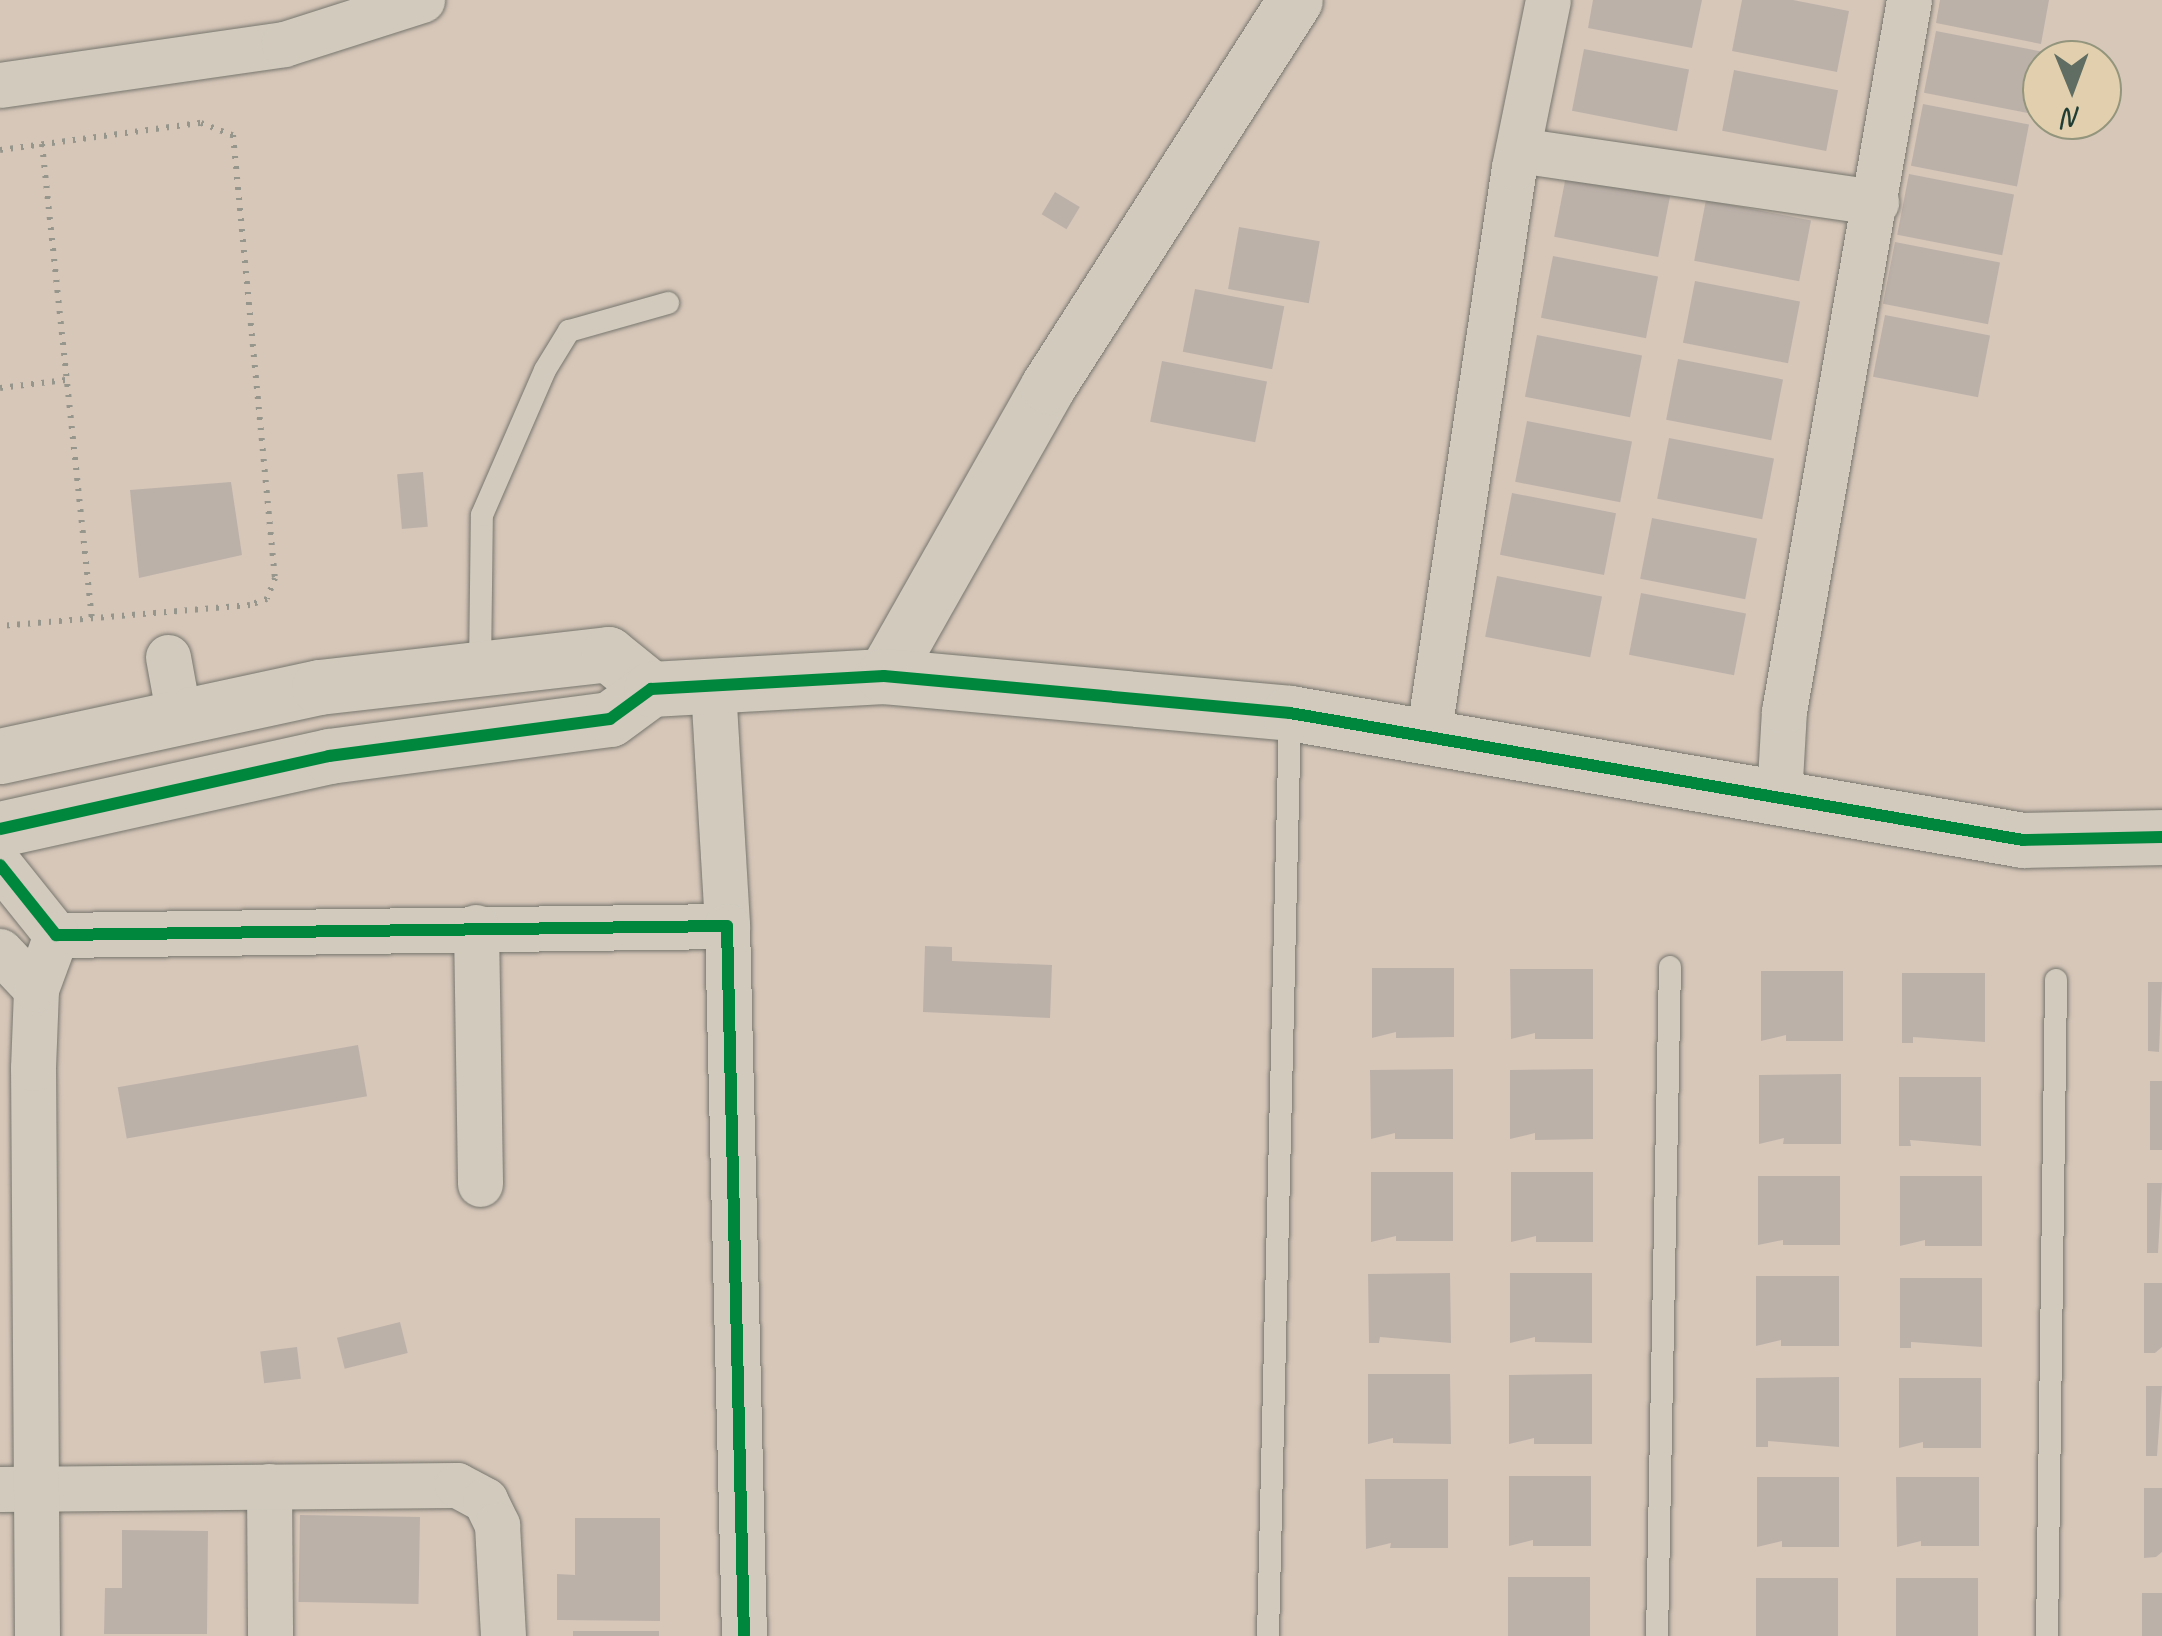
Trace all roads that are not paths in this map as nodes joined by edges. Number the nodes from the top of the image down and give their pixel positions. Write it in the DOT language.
graph roads {
  1 [pos="422,0"];
  2 [pos="1294,0"];
  3 [pos="1548,0"];
  4 [pos="1909,0"];
  5 [pos="0,85"];
  6 [pos="1518,150"];
  7 [pos="1876,202"];
  8 [pos="668,303"];
  9 [pos="168,657"];
  10 [pos="480,669"];
  11 [pos="884,676"];
  12 [pos="713,688"];
  13 [pos="650,689"];
  14 [pos="1290,713"];
  15 [pos="179,717"];
  16 [pos="1428,736"];
  17 [pos="0,756"];
  18 [pos="1779,797"];
  19 [pos="0,828"];
  20 [pos="2162,837"];
  21 [pos="0,865"];
  22 [pos="727,926"];
  23 [pos="476,927"];
  24 [pos="56,935"];
  25 [pos="0,951"];
  26 [pos="1670,967"];
  27 [pos="2056,980"];
  28 [pos="36,989"];
  29 [pos="480,1184"];
  30 [pos="269,1486"];
  31 [pos="17,1489"];
  32 [pos="37,1636"];
  33 [pos="270,1636"];
  34 [pos="503,1636"];
  35 [pos="744,1636"];
  36 [pos="1268,1636"];
  37 [pos="1657,1636"];
  38 [pos="2047,1636"];
  1 -- 5 [label="street"];
  2 -- 11 [label="street"];
  3 -- 6 [label="street"];
  4 -- 7 [label="street"];
  6 -- 7 [label="street"];
  6 -- 16 [label="street"];
  7 -- 18 [label="street"];
  8 -- 10 [label="lane"];
  9 -- 15 [label="street"];
  10 -- 13 [label="street"];
  10 -- 15 [label="street"];
  11 -- 12 [label="street"];
  11 -- 14 [label="street"];
  12 -- 13 [label="street"];
  12 -- 22 [label="street"];
  13 -- 19 [label="street"];
  14 -- 16 [label="street"];
  14 -- 36 [label="lane"];
  15 -- 17 [label="street"];
  16 -- 18 [label="street"];
  18 -- 20 [label="street"];
  21 -- 24 [label="street"];
  22 -- 23 [label="street"];
  22 -- 35 [label="street"];
  23 -- 24 [label="street"];
  23 -- 29 [label="street"];
  24 -- 28 [label="street"];
  25 -- 28 [label="street"];
  26 -- 37 [label="lane"];
  27 -- 38 [label="lane"];
  28 -- 31 [label="street"];
  30 -- 31 [label="street"];
  30 -- 33 [label="street"];
  30 -- 34 [label="street"];
  31 -- 32 [label="street"];
}
